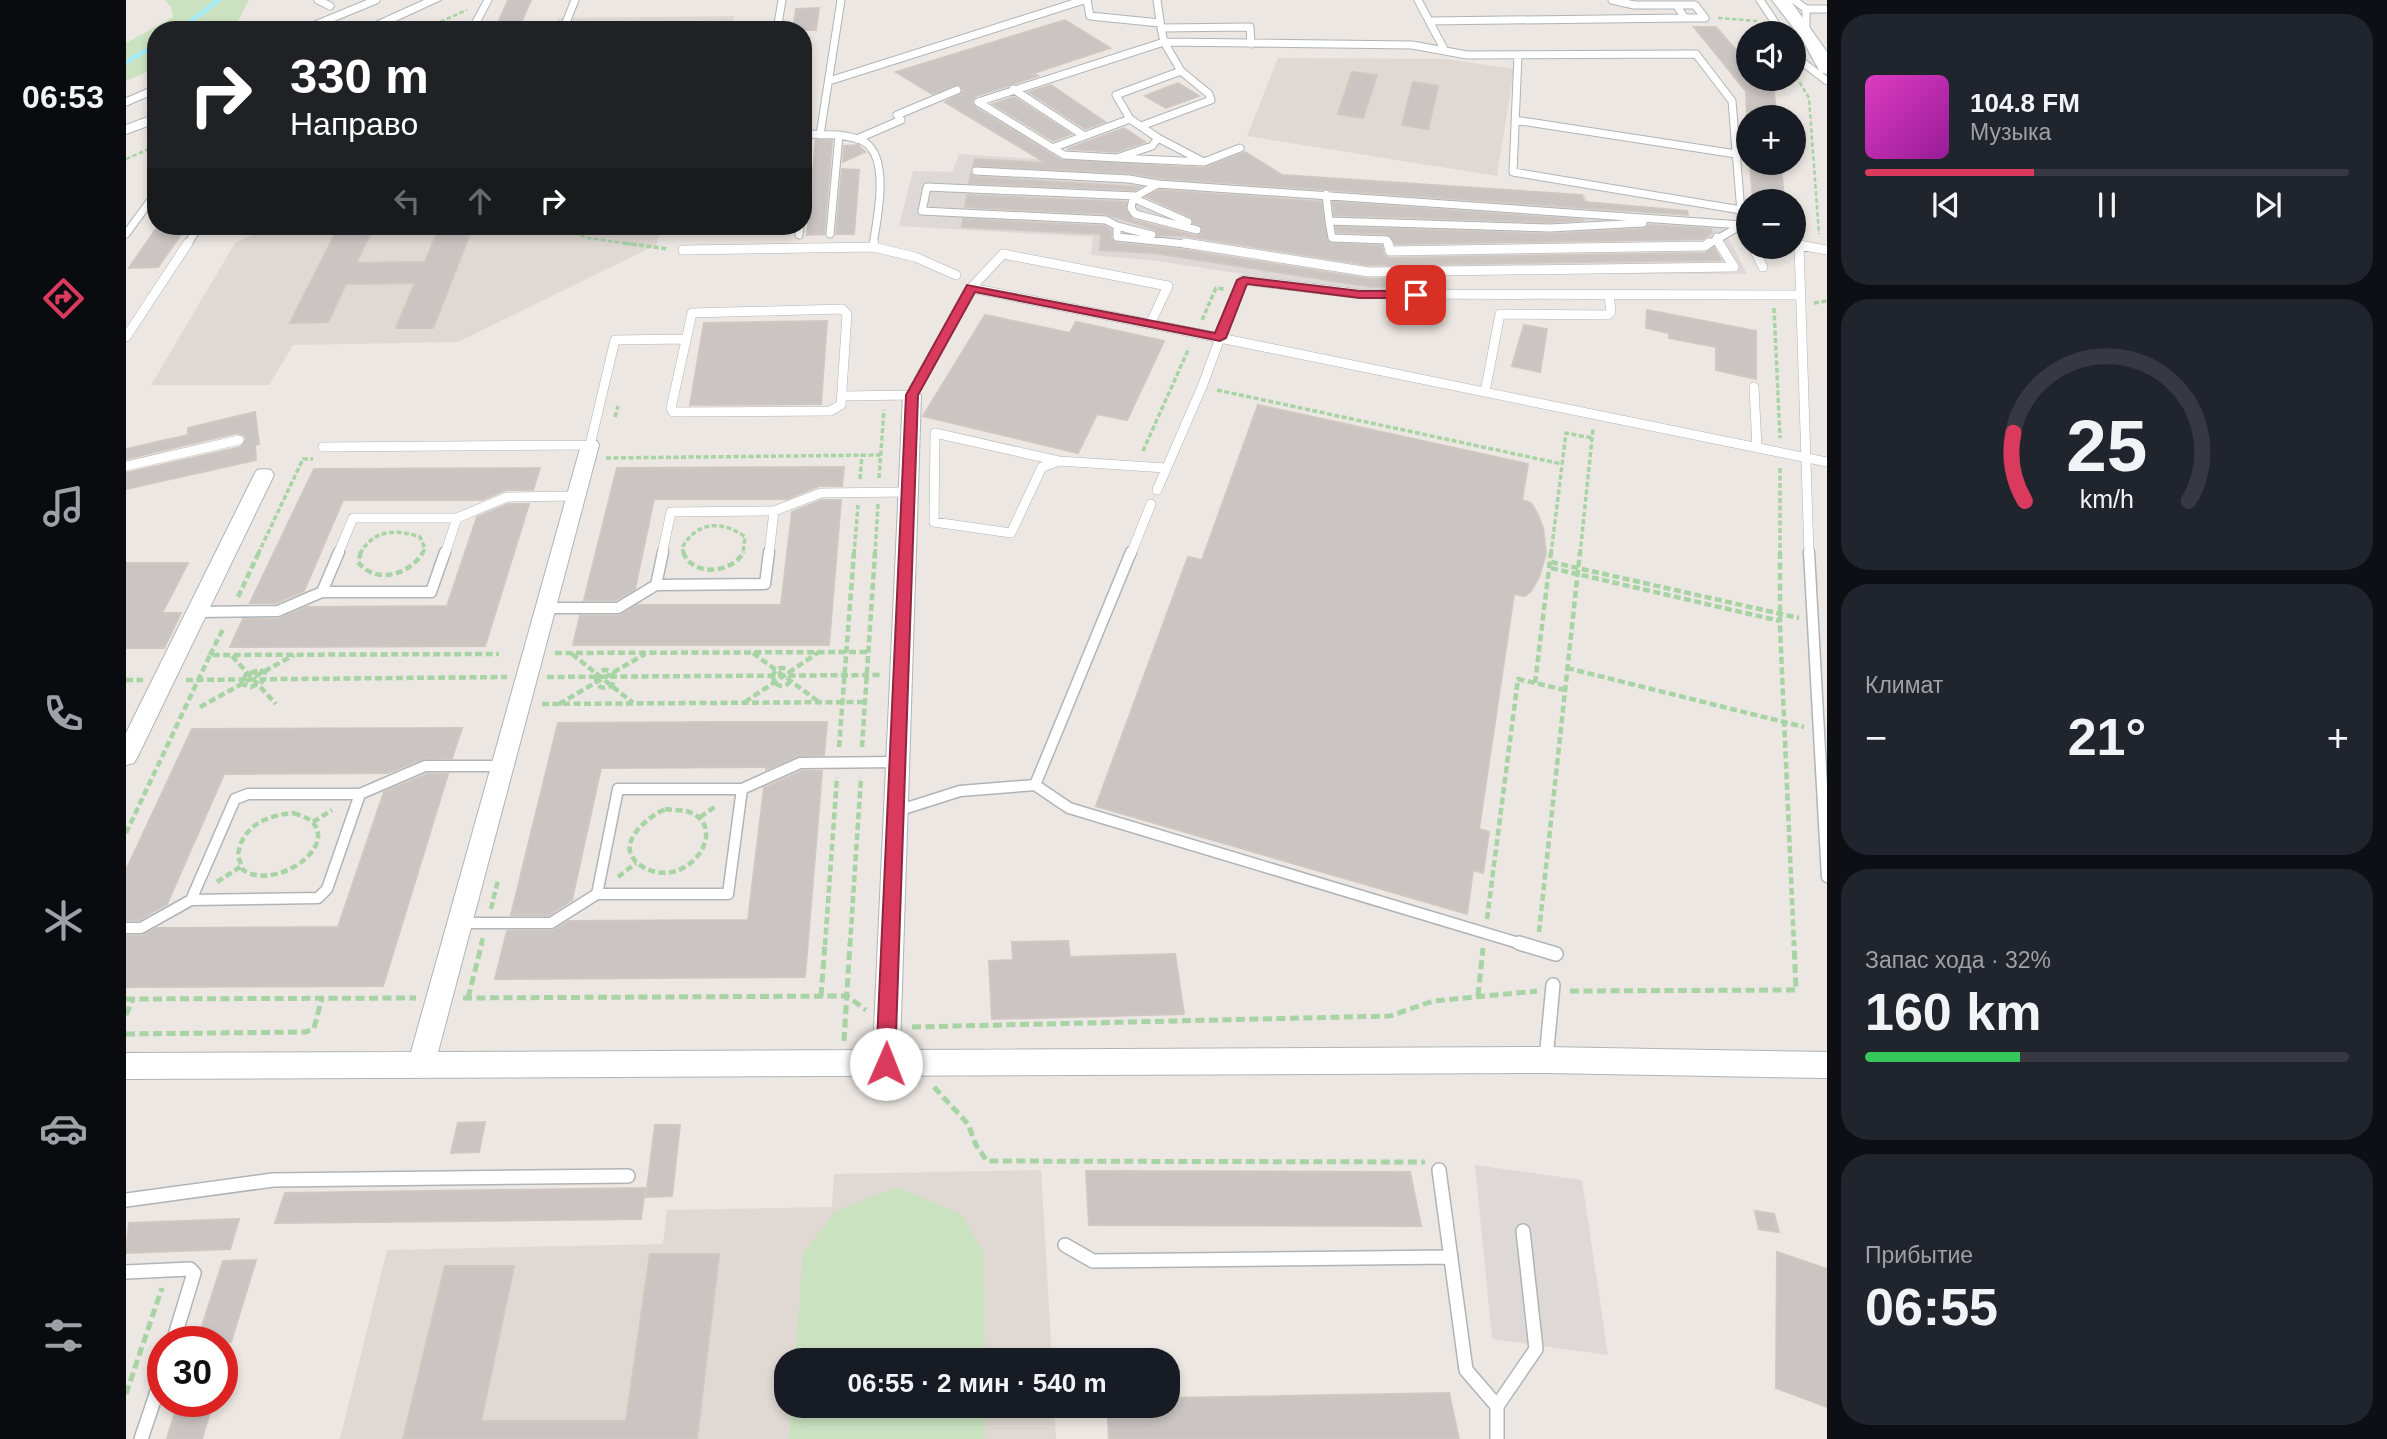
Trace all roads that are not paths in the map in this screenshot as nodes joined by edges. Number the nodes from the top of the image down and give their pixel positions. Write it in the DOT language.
graph roads {
  1 [pos="317,0"];
  2 [pos="376,0"];
  3 [pos="435,0"];
  4 [pos="575,0"];
  5 [pos="782,0"];
  6 [pos="841,0"];
  7 [pos="1086,0"];
  8 [pos="1157,0"];
  9 [pos="1418,0"];
  10 [pos="1612,0"];
  11 [pos="1760,0"];
  12 [pos="1781,0"];
  13 [pos="1794,0"];
  14 [pos="1822,0"];
  15 [pos="487,1"];
  16 [pos="1676,5"];
  17 [pos="330,6"];
  18 [pos="1827,8"];
  19 [pos="1806,9"];
  20 [pos="1685,18"];
  21 [pos="325,21"];
  22 [pos="390,21"];
  23 [pos="477,21"];
  24 [pos="567,21"];
  25 [pos="778,21"];
  26 [pos="1429,21"];
  27 [pos="1774,21"];
  28 [pos="1797,21"];
  29 [pos="1806,21"];
  30 [pos="1161,26"];
  31 [pos="1806,33"];
  32 [pos="1164,42"];
  33 [pos="1251,44"];
  34 [pos="1445,51"];
  35 [pos="1518,55"];
  36 [pos="1806,65"];
  37 [pos="1827,68"];
  38 [pos="1181,71"];
  39 [pos="829,81"];
  40 [pos="1827,81"];
  41 [pos="1013,89"];
  42 [pos="957,90"];
  43 [pos="147,93"];
  44 [pos="126,102"];
  45 [pos="1130,119"];
  46 [pos="1515,120"];
  47 [pos="147,122"];
  48 [pos="1141,126"];
  49 [pos="126,130"];
  50 [pos="812,134"];
  51 [pos="820,135"];
  52 [pos="839,135"];
  53 [pos="1083,135"];
  54 [pos="1158,138"];
  55 [pos="857,139"];
  56 [pos="1052,148"];
  57 [pos="1240,148"];
  58 [pos="1736,154"];
  59 [pos="1117,158"];
  60 [pos="1204,162"];
  61 [pos="976,171"];
  62 [pos="1158,184"];
  63 [pos="1326,194"];
  64 [pos="1134,197"];
  65 [pos="147,205"];
  66 [pos="1736,209"];
  67 [pos="1329,221"];
  68 [pos="1688,221"];
  69 [pos="1736,225"];
  70 [pos="1736,230"];
  71 [pos="126,234"];
  72 [pos="830,234"];
  73 [pos="193,235"];
  74 [pos="1717,237"];
  75 [pos="873,247"];
  76 [pos="1806,247"];
  77 [pos="683,250"];
  78 [pos="1827,250"];
  79 [pos="1759,259"];
  80 [pos="1797,259"];
  81 [pos="1763,267"];
  82 [pos="956,275"];
  83 [pos="971,288"];
  84 [pos="1609,295"];
  85 [pos="1800,295"];
  86 [pos="1150,324"];
  87 [pos="126,337"];
  88 [pos="1220,338"];
  89 [pos="685,339"];
  90 [pos="1755,387"];
  91 [pos="1485,392"];
  92 [pos="912,395"];
  93 [pos="842,396"];
  94 [pos="239,440"];
  95 [pos="323,447"];
  96 [pos="1757,448"];
  97 [pos="597,452"];
  98 [pos="1804,457"];
  99 [pos="1059,461"];
  100 [pos="1827,462"];
  101 [pos="126,466"];
  102 [pos="1166,468"];
  103 [pos="264,475"];
  104 [pos="1157,490"];
  105 [pos="908,492"];
  106 [pos="576,496"];
  107 [pos="1151,504"];
  108 [pos="774,511"];
  109 [pos="457,518"];
  110 [pos="656,585"];
  111 [pos="322,592"];
  112 [pos="545,608"];
  113 [pos="197,612"];
  114 [pos="126,756"];
  115 [pos="898,762"];
  116 [pos="502,766"];
  117 [pos="1035,785"];
  118 [pos="742,789"];
  119 [pos="360,794"];
  120 [pos="897,811"];
  121 [pos="1827,877"];
  122 [pos="597,894"];
  123 [pos="191,900"];
  124 [pos="460,923"];
  125 [pos="126,928"];
  126 [pos="1556,954"];
  127 [pos="1553,988"];
  128 [pos="1546,1060"];
  129 [pos="886,1064"];
  130 [pos="421,1065"];
  131 [pos="1827,1065"];
  132 [pos="126,1066"];
  133 [pos="1439,1170"];
  134 [pos="628,1176"];
  135 [pos="126,1200"];
  136 [pos="1523,1231"];
  137 [pos="1065,1245"];
  138 [pos="1451,1257"];
  139 [pos="126,1272"];
  140 [pos="178,1326"];
  141 [pos="1497,1406"];
  142 [pos="148,1417"];
  143 [pos="141,1439"];
  144 [pos="1497,1439"];
  1 -- 17 [label="lane"];
  2 -- 21 [label="lane"];
  3 -- 22 [label="street"];
  4 -- 24 [label="lane"];
  5 -- 25 [label="lane"];
  6 -- 39 [label="lane"];
  7 -- 30 [label="lane"];
  7 -- 39 [label="lane"];
  8 -- 30 [label="lane"];
  9 -- 26 [label="lane"];
  10 -- 16 [label="lane"];
  11 -- 27 [label="lane"];
  12 -- 28 [label="main road"];
  13 -- 19 [label="lane"];
  14 -- 18 [label="lane"];
  15 -- 23 [label="lane"];
  16 -- 20 [label="lane"];
  16 -- 20 [label="lane"];
  18 -- 19 [label="lane"];
  19 -- 29 [label="lane"];
  20 -- 26 [label="lane"];
  26 -- 34 [label="lane"];
  30 -- 32 [label="lane"];
  30 -- 33 [label="lane"];
  31 -- 37 [label="main road"];
  32 -- 33 [label="lane"];
  32 -- 38 [label="lane"];
  32 -- 41 [label="lane"];
  33 -- 34 [label="lane"];
  34 -- 35 [label="lane"];
  35 -- 46 [label="lane"];
  35 -- 58 [label="lane"];
  36 -- 40 [label="lane"];
  38 -- 45 [label="lane"];
  38 -- 48 [label="lane"];
  39 -- 51 [label="lane"];
  41 -- 53 [label="lane"];
  41 -- 56 [label="lane"];
  42 -- 55 [label="lane"];
  43 -- 44 [label="lane"];
  45 -- 48 [label="lane"];
  45 -- 53 [label="lane"];
  46 -- 58 [label="lane"];
  46 -- 66 [label="lane"];
  47 -- 49 [label="street"];
  48 -- 54 [label="lane"];
  50 -- 51 [label="lane"];
  51 -- 52 [label="lane"];
  52 -- 55 [label="lane"];
  52 -- 72 [label="lane"];
  53 -- 56 [label="lane"];
  54 -- 59 [label="lane"];
  54 -- 60 [label="lane"];
  55 -- 75 [label="lane"];
  56 -- 59 [label="lane"];
  57 -- 60 [label="lane"];
  59 -- 60 [label="lane"];
  61 -- 62 [label="lane"];
  62 -- 63 [label="lane"];
  62 -- 64 [label="lane"];
  63 -- 67 [label="lane"];
  63 -- 68 [label="lane"];
  64 -- 64 [label="lane"];
  64 -- 74 [label="lane"];
  65 -- 71 [label="lane"];
  67 -- 68 [label="lane"];
  67 -- 74 [label="lane"];
  68 -- 69 [label="lane"];
  70 -- 74 [label="lane"];
  73 -- 87 [label="lane"];
  75 -- 77 [label="lane"];
  75 -- 82 [label="lane"];
  76 -- 78 [label="lane"];
  79 -- 81 [label="lane"];
  80 -- 85 [label="lane"];
  83 -- 86 [label="lane"];
  83 -- 86 [label="lane"];
  83 -- 92 [label="lane"];
  84 -- 85 [label="lane"];
  84 -- 88 [label="lane"];
  84 -- 91 [label="lane"];
  85 -- 98 [label="lane"];
  86 -- 88 [label="lane"];
  88 -- 91 [label="lane"];
  88 -- 102 [label="lane"];
  89 -- 93 [label="lane"];
  89 -- 93 [label="lane"];
  89 -- 97 [label="lane"];
  90 -- 96 [label="lane"];
  91 -- 96 [label="lane"];
  92 -- 93 [label="lane"];
  92 -- 105 [label="street"];
  94 -- 101 [label="lane"];
  95 -- 97 [label="lane"];
  96 -- 98 [label="lane"];
  97 -- 106 [label="street"];
  98 -- 100 [label="lane"];
  98 -- 121 [label="lane"];
  99 -- 99 [label="lane"];
  99 -- 102 [label="lane"];
  102 -- 104 [label="lane"];
  103 -- 113 [label="street"];
  105 -- 108 [label="lane"];
  105 -- 115 [label="street"];
  106 -- 109 [label="lane"];
  106 -- 112 [label="street"];
  107 -- 117 [label="lane"];
  108 -- 110 [label="lane"];
  108 -- 110 [label="lane"];
  109 -- 111 [label="lane"];
  109 -- 111 [label="lane"];
  110 -- 112 [label="lane"];
  111 -- 113 [label="lane"];
  112 -- 116 [label="street"];
  113 -- 114 [label="street"];
  115 -- 118 [label="lane"];
  115 -- 120 [label="street"];
  116 -- 119 [label="lane"];
  116 -- 124 [label="street"];
  117 -- 120 [label="lane"];
  117 -- 126 [label="lane"];
  118 -- 122 [label="lane"];
  118 -- 122 [label="lane"];
  119 -- 123 [label="lane"];
  119 -- 123 [label="lane"];
  120 -- 129 [label="street"];
  122 -- 124 [label="lane"];
  123 -- 125 [label="lane"];
  124 -- 130 [label="street"];
  127 -- 128 [label="lane"];
  128 -- 129 [label="street"];
  128 -- 131 [label="street"];
  129 -- 130 [label="street"];
  130 -- 132 [label="street"];
  133 -- 138 [label="lane"];
  134 -- 135 [label="lane"];
  136 -- 141 [label="lane"];
  137 -- 138 [label="lane"];
  138 -- 141 [label="lane"];
  139 -- 140 [label="lane"];
  141 -- 144 [label="lane"];
  142 -- 143 [label="lane"];
}
